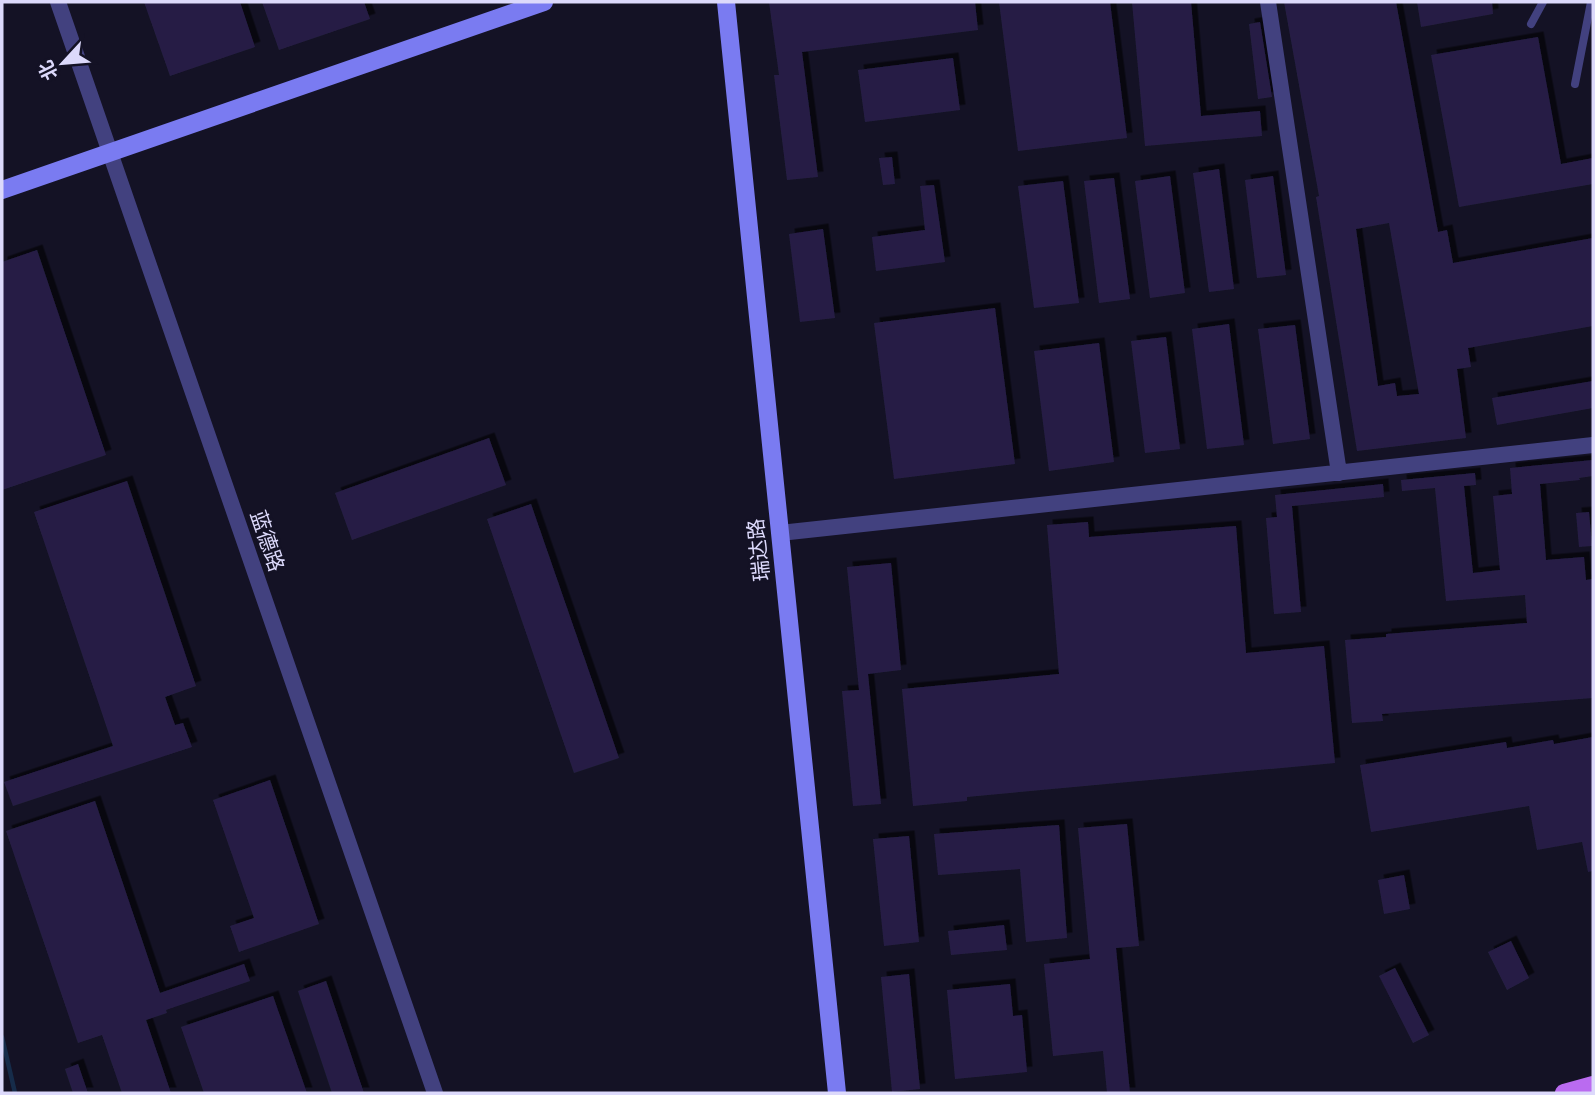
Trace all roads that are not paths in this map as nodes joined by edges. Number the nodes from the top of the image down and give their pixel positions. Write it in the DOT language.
graph roads {
  1 [pos="58,2"];
  2 [pos="544,2"];
  3 [pos="726,2"];
  4 [pos="1268,2"];
  5 [pos="1543,2"];
  6 [pos="1591,2"];
  7 [pos="1531,24"];
  8 [pos="1575,84"];
  9 [pos="111,154"];
  10 [pos="2,190"];
  11 [pos="1593,444"];
  12 [pos="1339,473"];
  13 [pos="780,533"];
  14 [pos="1593,1085"];
  15 [pos="435,1093"];
  16 [pos="837,1093"];
  17 [pos="1564,1093"];
  1 -- 9 [label="street, 蓝德路"];
  2 -- 9 [label="street"];
  3 -- 13 [label="street, 瑞达路"];
  4 -- 12 [label="street"];
  5 -- 7 [label="lane"];
  6 -- 8 [label="lane"];
  9 -- 10 [label="street"];
  9 -- 15 [label="street, 蓝德路"];
  11 -- 12 [label="street"];
  12 -- 13 [label="street"];
  13 -- 16 [label="street, 瑞达路"];
  14 -- 17 [label="main road"];
}
